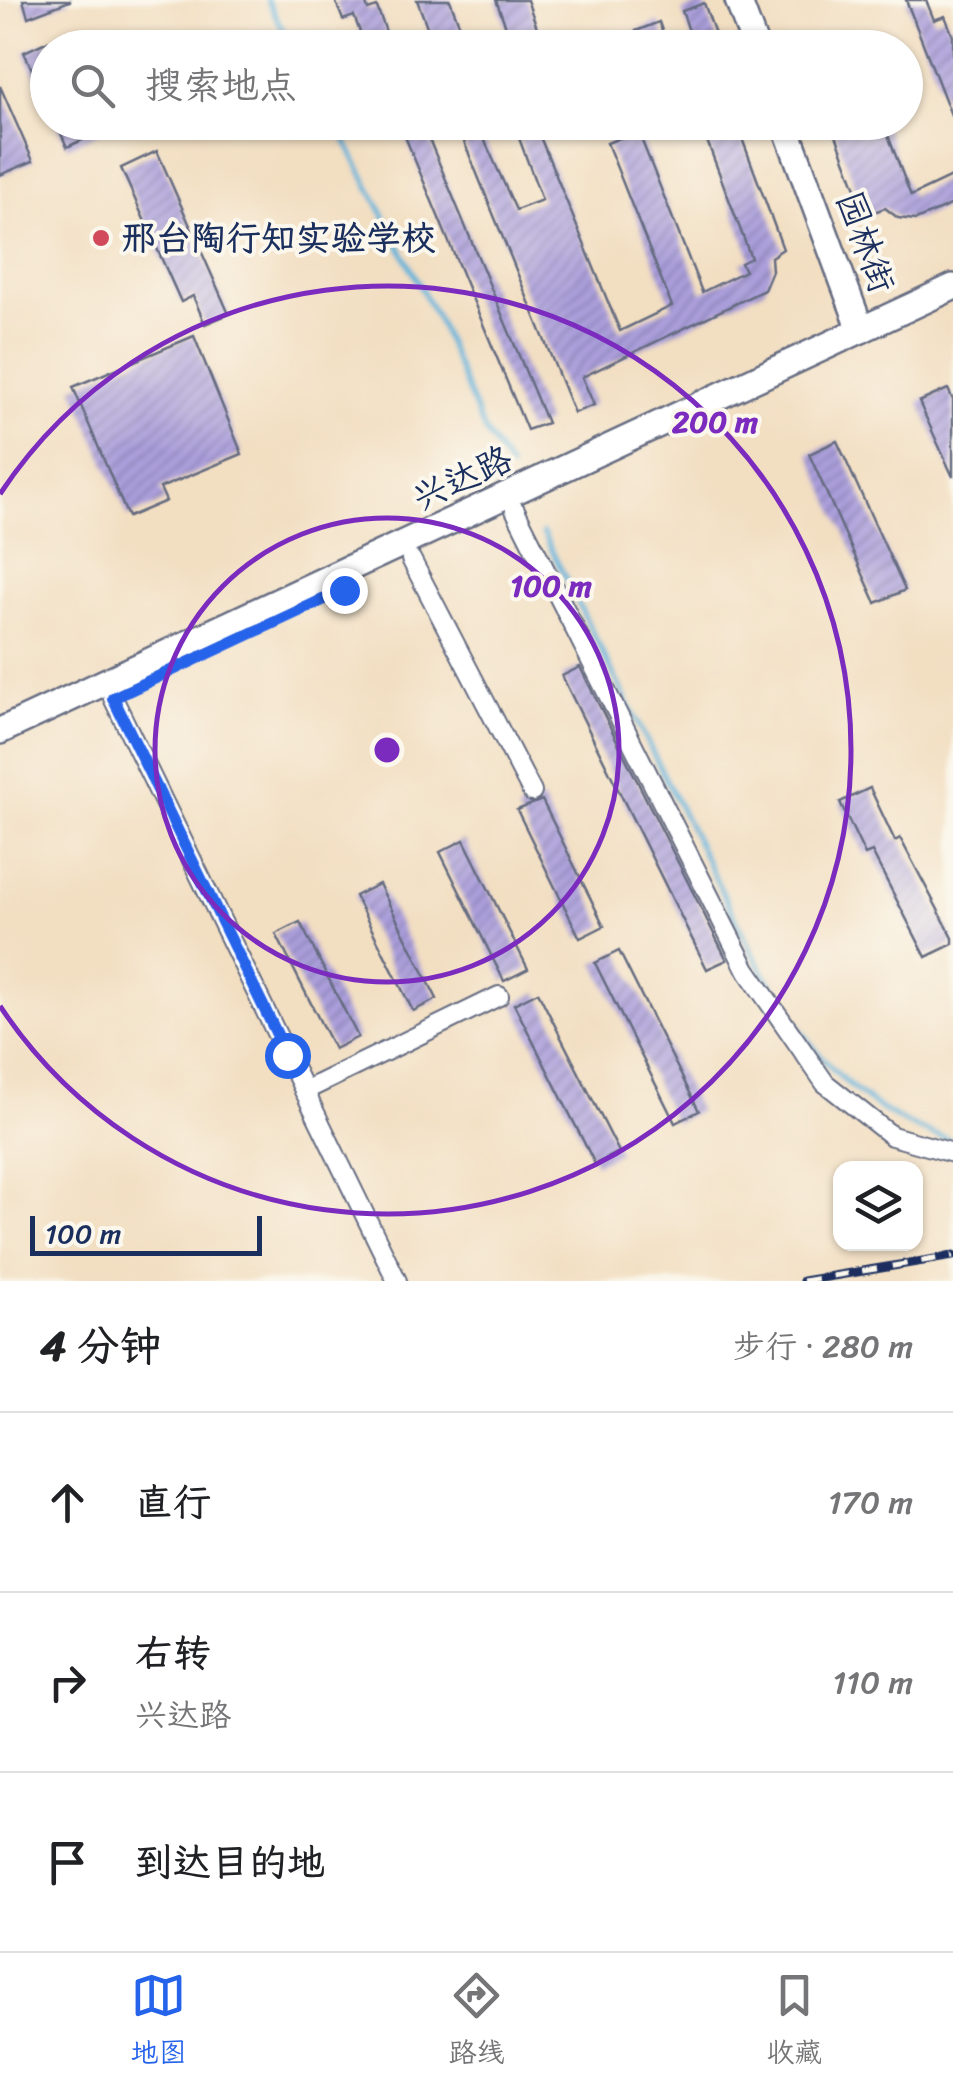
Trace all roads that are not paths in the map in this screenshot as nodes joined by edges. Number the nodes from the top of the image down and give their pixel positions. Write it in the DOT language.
graph roads {
  1 [pos="738,0"];
  2 [pos="749,30"];
  3 [pos="791,140"];
  4 [pos="953,286"];
  5 [pos="953,306"];
  6 [pos="861,330"];
  7 [pos="515,510"];
  8 [pos="411,559"];
  9 [pos="113,698"];
  10 [pos="0,731"];
  11 [pos="0,750"];
  12 [pos="532,792"];
  13 [pos="499,996"];
  14 [pos="304,1091"];
  15 [pos="953,1153"];
  16 [pos="397,1281"];
  1 -- 2 [label="main road"];
  3 -- 6 [label="main road, 园林街"];
  4 -- 6 [label="main road, 兴达路"];
  5 -- 7 [label="main road, 兴达路"];
  6 -- 10 [label="main road, 兴达路"];
  7 -- 8 [label="main road, 兴达路"];
  7 -- 15 [label="street"];
  8 -- 9 [label="main road, 兴达路"];
  8 -- 12 [label="street"];
  9 -- 11 [label="main road, 兴达路"];
  9 -- 14 [label="street"];
  13 -- 14 [label="street"];
  14 -- 16 [label="street"];
}
